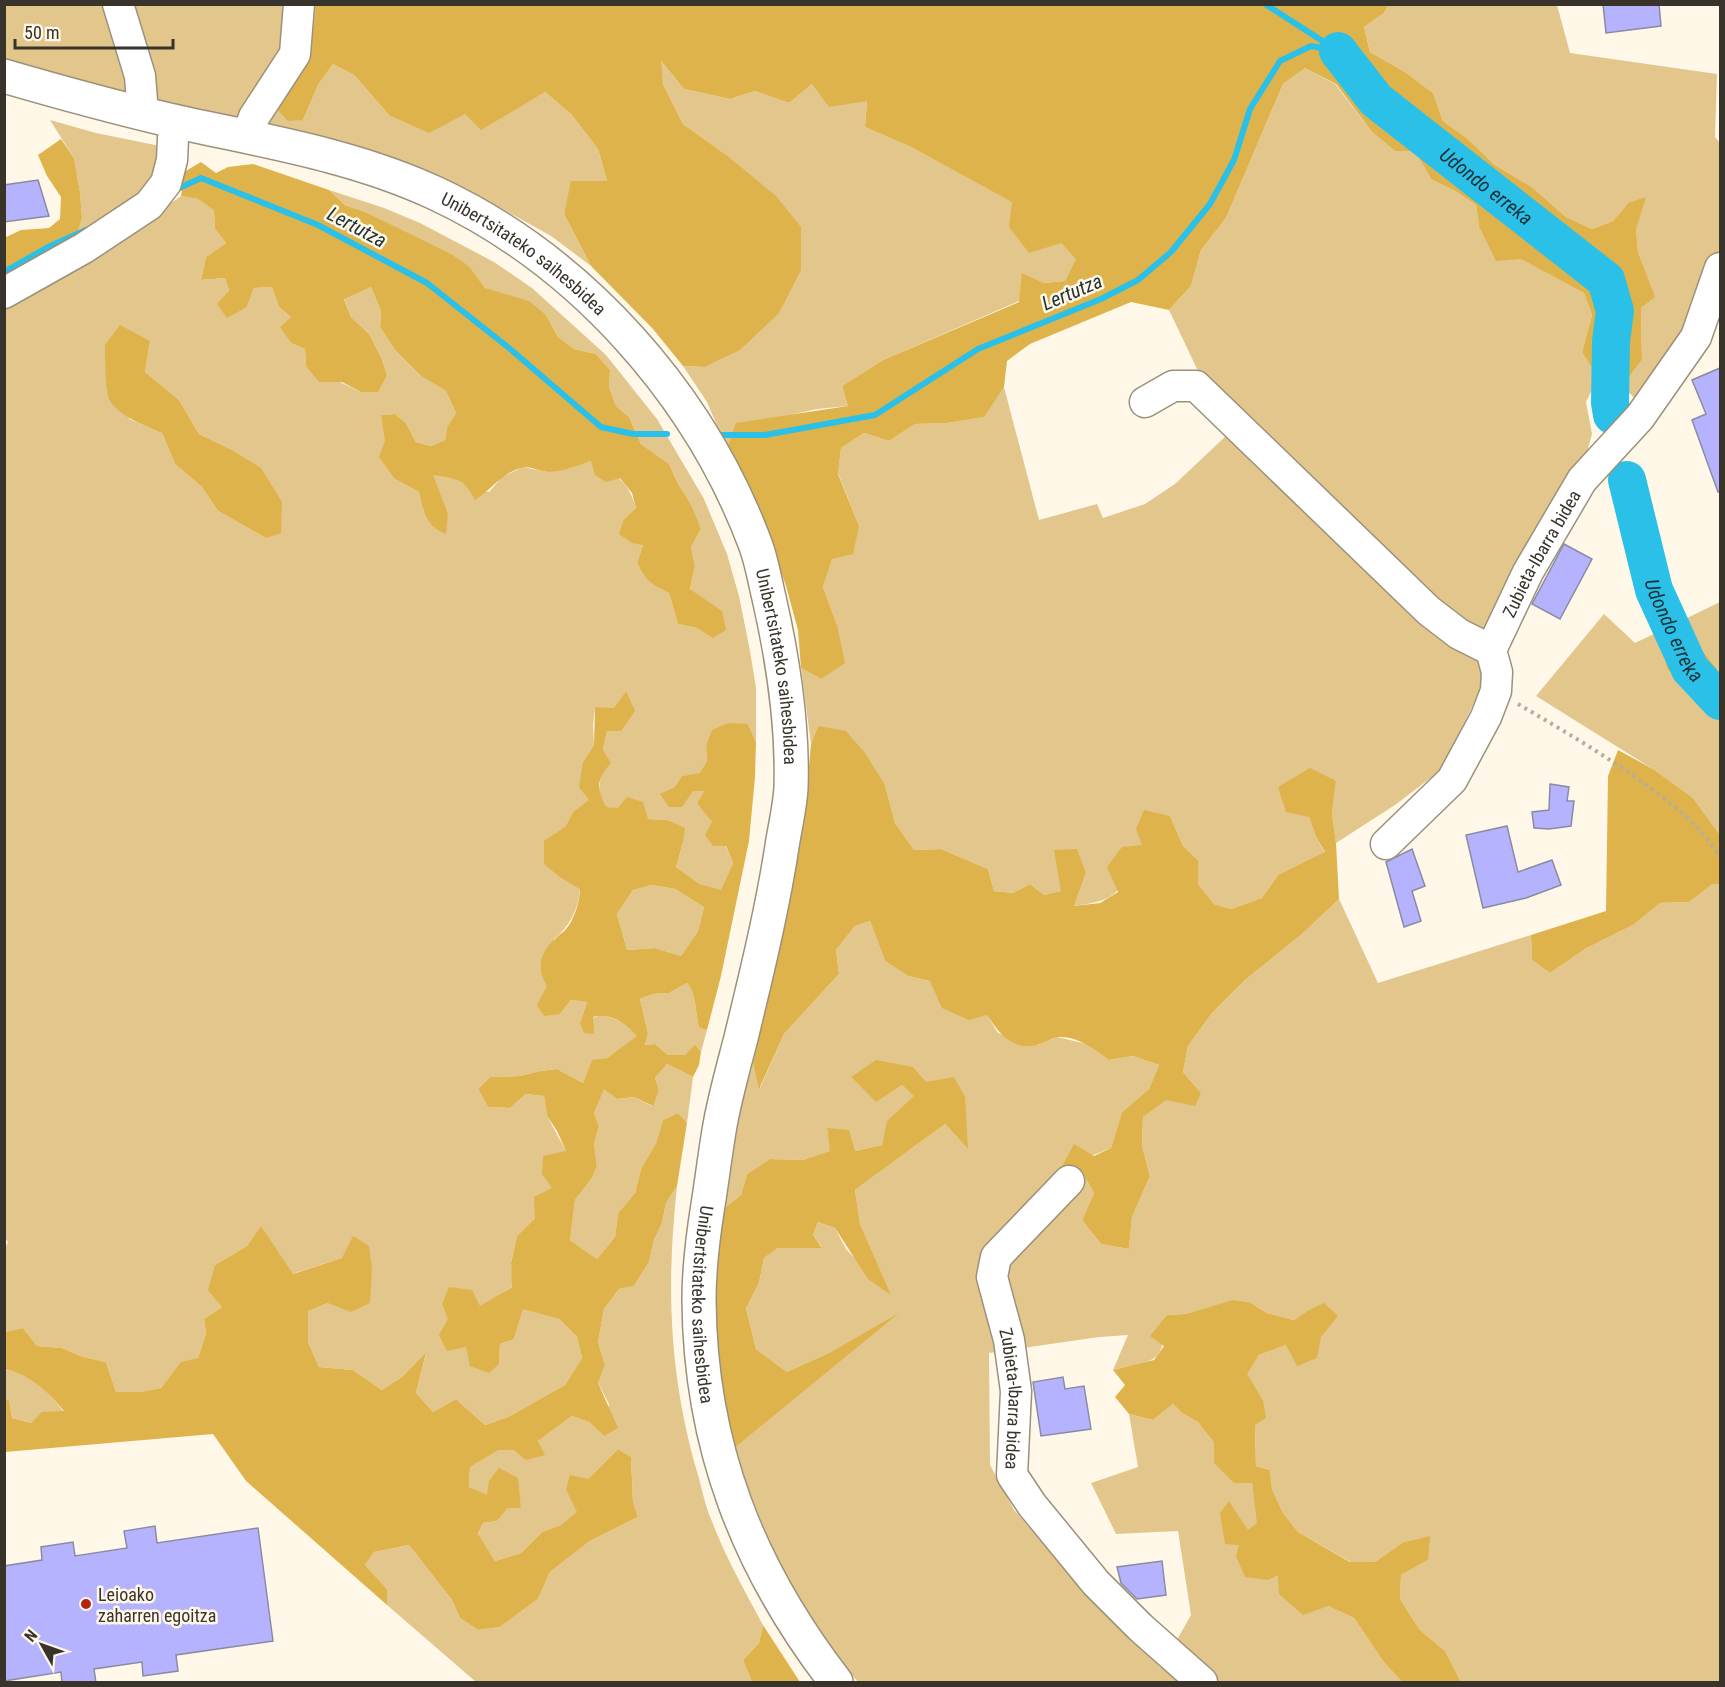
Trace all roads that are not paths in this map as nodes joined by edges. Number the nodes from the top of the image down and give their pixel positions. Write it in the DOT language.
graph roads {
  1 [pos="118,4"];
  2 [pos="299,4"];
  3 [pos="4,76"];
  4 [pos="4,95"];
  5 [pos="142,114"];
  6 [pos="247,136"];
  7 [pos="173,138"];
  8 [pos="1720,268"];
  9 [pos="4,293"];
  10 [pos="1145,402"];
  11 [pos="1491,650"];
  12 [pos="1386,844"];
  13 [pos="1069,1181"];
  14 [pos="814,1683"];
  15 [pos="836,1683"];
  16 [pos="1202,1683"];
  1 -- 5 [label="street"];
  2 -- 6 [label="street"];
  3 -- 5 [label="main road, Unibertsitateko saihesbidea"];
  4 -- 7 [label="main road, Unibertsitateko saihesbidea"];
  5 -- 6 [label="main road, Unibertsitateko saihesbidea"];
  6 -- 15 [label="main road, Unibertsitateko saihesbidea"];
  7 -- 9 [label="street"];
  7 -- 14 [label="main road, Unibertsitateko saihesbidea"];
  8 -- 11 [label="street, Zubieta-Ibarra bidea"];
  10 -- 11 [label="street"];
  11 -- 12 [label="street"];
  13 -- 16 [label="street, Zubieta-Ibarra bidea"];
}
